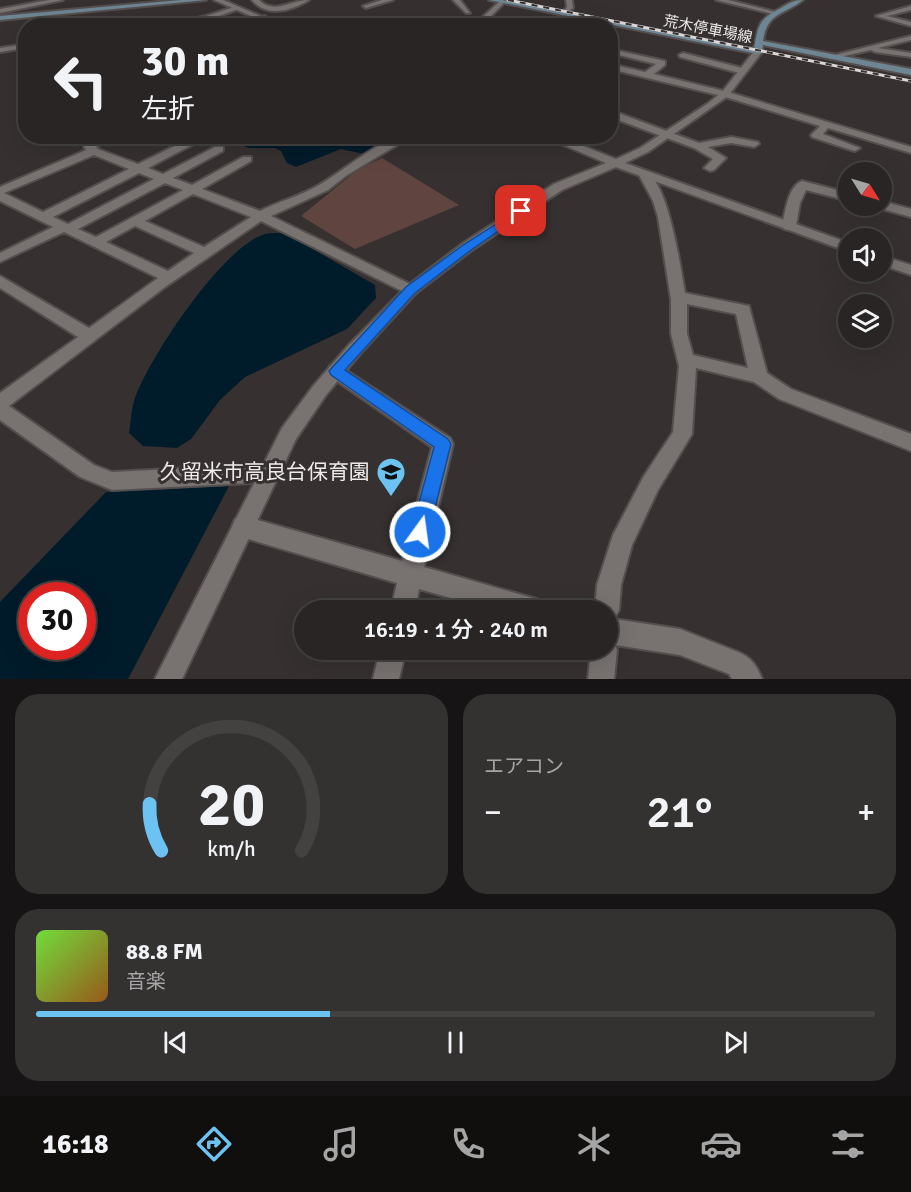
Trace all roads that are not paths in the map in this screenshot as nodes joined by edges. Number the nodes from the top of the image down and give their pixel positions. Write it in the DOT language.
graph roads {
  1 [pos="60,0"];
  2 [pos="203,0"];
  3 [pos="218,0"];
  4 [pos="255,0"];
  5 [pos="306,0"];
  6 [pos="390,0"];
  7 [pos="456,0"];
  8 [pos="492,0"];
  9 [pos="569,0"];
  10 [pos="719,0"];
  11 [pos="800,0"];
  12 [pos="900,0"];
  13 [pos="502,2"];
  14 [pos="911,3"];
  15 [pos="366,6"];
  16 [pos="237,8"];
  17 [pos="911,8"];
  18 [pos="266,9"];
  19 [pos="0,11"];
  20 [pos="468,12"];
  21 [pos="777,13"];
  22 [pos="563,14"];
  23 [pos="261,17"];
  24 [pos="0,18"];
  25 [pos="207,18"];
  26 [pos="256,18"];
  27 [pos="485,18"];
  28 [pos="587,18"];
  29 [pos="618,23"];
  30 [pos="882,24"];
  31 [pos="911,24"];
  32 [pos="911,32"];
  33 [pos="911,38"];
  34 [pos="18,47"];
  35 [pos="758,47"];
  36 [pos="866,48"];
  37 [pos="0,50"];
  38 [pos="618,53"];
  39 [pos="683,55"];
  40 [pos="911,55"];
  41 [pos="831,57"];
  42 [pos="618,68"];
  43 [pos="743,71"];
  44 [pos="911,72"];
  45 [pos="647,75"];
  46 [pos="725,94"];
  47 [pos="618,116"];
  48 [pos="826,125"];
  49 [pos="665,135"];
  50 [pos="94,144"];
  51 [pos="188,144"];
  52 [pos="213,144"];
  53 [pos="396,144"];
  54 [pos="568,144"];
  55 [pos="754,144"];
  56 [pos="699,146"];
  57 [pos="855,148"];
  58 [pos="911,150"];
  59 [pos="94,151"];
  60 [pos="247,159"];
  61 [pos="617,163"];
  62 [pos="140,168"];
  63 [pos="710,168"];
  64 [pos="645,175"];
  65 [pos="165,178"];
  66 [pos="192,189"];
  67 [pos="0,191"];
  68 [pos="838,194"];
  69 [pos="0,196"];
  70 [pos="892,208"];
  71 [pos="911,213"];
  72 [pos="261,216"];
  73 [pos="42,217"];
  74 [pos="135,220"];
  75 [pos="789,226"];
  76 [pos="66,228"];
  77 [pos="95,243"];
  78 [pos="838,244"];
  79 [pos="206,254"];
  80 [pos="0,258"];
  81 [pos="892,263"];
  82 [pos="911,270"];
  83 [pos="169,278"];
  84 [pos="0,281"];
  85 [pos="411,290"];
  86 [pos="678,297"];
  87 [pos="92,337"];
  88 [pos="685,359"];
  89 [pos="336,371"];
  90 [pos="759,377"];
  91 [pos="0,403"];
  92 [pos="0,410"];
  93 [pos="911,442"];
  94 [pos="269,473"];
  95 [pos="243,527"];
  96 [pos="411,576"];
  97 [pos="405,600"];
  98 [pos="497,600"];
  99 [pos="608,600"];
  100 [pos="618,633"];
  101 [pos="391,660"];
  102 [pos="602,660"];
  103 [pos="171,678"];
  104 [pos="386,679"];
  105 [pos="601,679"];
  106 [pos="750,679"];
  1 -- 19 [label="street"];
  2 -- 24 [label="main road"];
  3 -- 16 [label="street"];
  4 -- 18 [label="street"];
  5 -- 18 [label="street"];
  6 -- 15 [label="street"];
  7 -- 20 [label="street"];
  8 -- 13 [label="main road, 荒木停車場線"];
  9 -- 22 [label="street"];
  10 -- 21 [label="street"];
  11 -- 21 [label="main road"];
  12 -- 14 [label="street"];
  13 -- 22 [label="main road, 荒木停車場線"];
  13 -- 27 [label="street"];
  16 -- 23 [label="street"];
  16 -- 25 [label="street"];
  17 -- 31 [label="street"];
  18 -- 23 [label="street"];
  21 -- 35 [label="main road"];
  22 -- 28 [label="main road, 荒木停車場線"];
  23 -- 26 [label="street"];
  29 -- 35 [label="main road, 荒木停車場線"];
  30 -- 32 [label="street"];
  33 -- 36 [label="street"];
  34 -- 37 [label="street"];
  35 -- 41 [label="main road, 荒木停車場線"];
  35 -- 43 [label="street"];
  36 -- 40 [label="street"];
  36 -- 41 [label="street"];
  38 -- 45 [label="street"];
  39 -- 43 [label="street"];
  41 -- 44 [label="main road, 荒木停車場線"];
  42 -- 45 [label="street"];
  43 -- 46 [label="street"];
  45 -- 46 [label="street"];
  46 -- 48 [label="street"];
  46 -- 49 [label="street"];
  47 -- 49 [label="street"];
  48 -- 57 [label="street"];
  48 -- 58 [label="street"];
  49 -- 56 [label="street"];
  49 -- 61 [label="street"];
  50 -- 59 [label="street"];
  51 -- 62 [label="street"];
  52 -- 65 [label="street"];
  53 -- 72 [label="street"];
  54 -- 61 [label="street"];
  55 -- 56 [label="street"];
  56 -- 63 [label="street"];
  59 -- 62 [label="street"];
  59 -- 67 [label="street"];
  60 -- 66 [label="street"];
  61 -- 64 [label="street"];
  61 -- 85 [label="street"];
  62 -- 65 [label="street"];
  62 -- 73 [label="street"];
  64 -- 75 [label="street"];
  64 -- 86 [label="street"];
  65 -- 66 [label="street"];
  65 -- 76 [label="street"];
  66 -- 72 [label="street"];
  66 -- 74 [label="street"];
  68 -- 75 [label="street"];
  69 -- 73 [label="street"];
  70 -- 71 [label="street"];
  72 -- 79 [label="street"];
  72 -- 85 [label="street"];
  73 -- 76 [label="street"];
  74 -- 77 [label="street"];
  74 -- 79 [label="street"];
  75 -- 78 [label="street"];
  76 -- 77 [label="street"];
  76 -- 80 [label="street"];
  77 -- 83 [label="street"];
  79 -- 83 [label="street"];
  81 -- 82 [label="street"];
  83 -- 87 [label="street"];
  84 -- 87 [label="street"];
  85 -- 89 [label="street"];
  86 -- 88 [label="street"];
  86 -- 90 [label="street"];
  87 -- 91 [label="street"];
  88 -- 90 [label="street"];
  88 -- 99 [label="street"];
  89 -- 94 [label="street"];
  89 -- 96 [label="street"];
  90 -- 93 [label="street"];
  92 -- 94 [label="street"];
  94 -- 95 [label="street"];
  95 -- 96 [label="street"];
  95 -- 103 [label="street"];
  96 -- 97 [label="street"];
  96 -- 98 [label="street"];
  100 -- 106 [label="street"];
  101 -- 104 [label="street"];
  102 -- 105 [label="street"];
}
